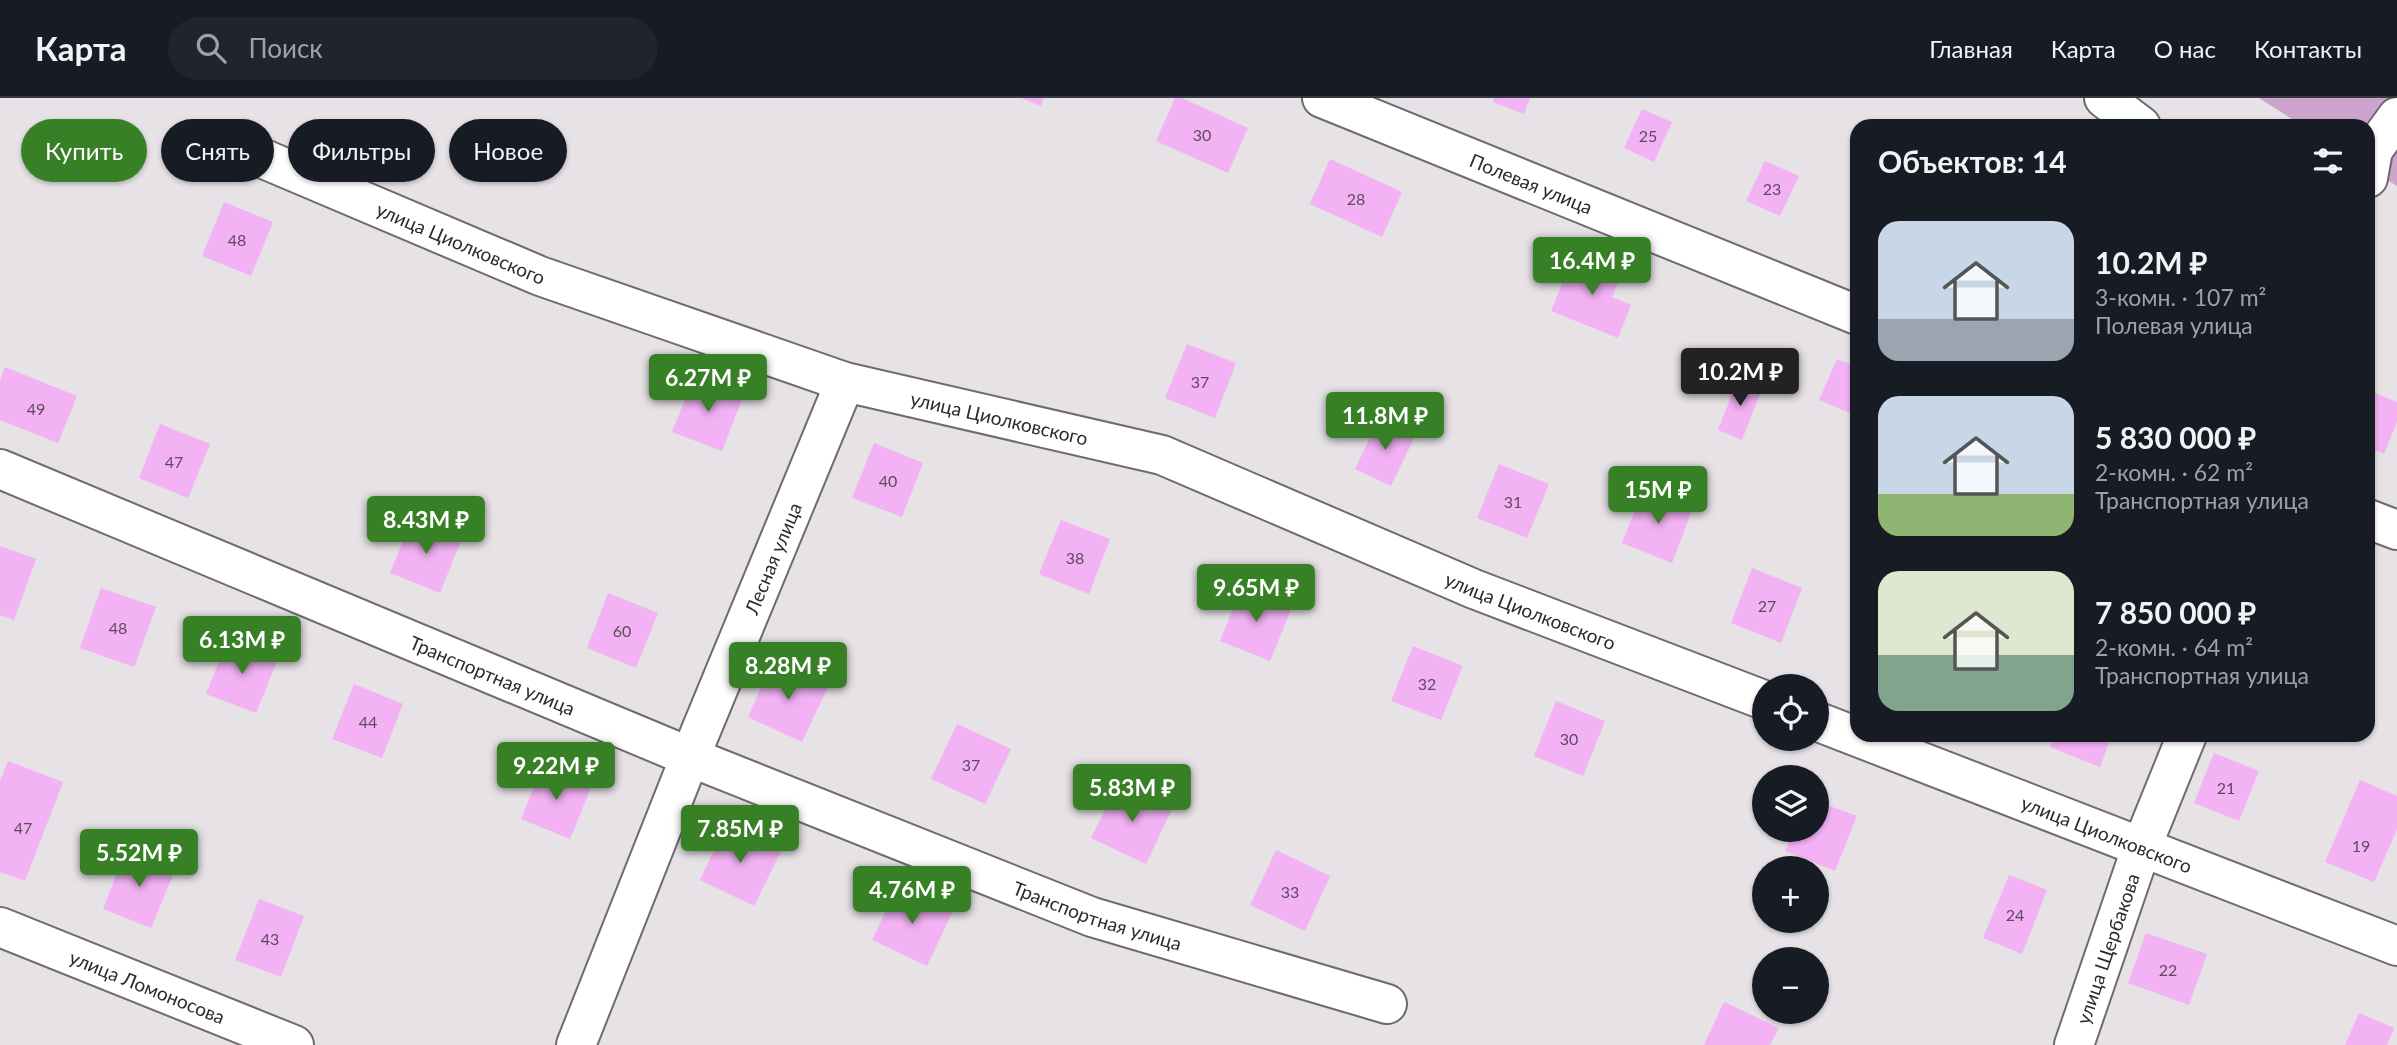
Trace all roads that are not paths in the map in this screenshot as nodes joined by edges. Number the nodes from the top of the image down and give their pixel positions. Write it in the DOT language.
graph roads {
  1 [pos="1322,98"];
  2 [pos="2104,98"];
  3 [pos="2397,117"];
  4 [pos="2132,119"];
  5 [pos="2375,147"];
  6 [pos="274,163"];
  7 [pos="1850,312"];
  8 [pos="845,382"];
  9 [pos="0,469"];
  10 [pos="2375,522"];
  11 [pos="2397,530"];
  12 [pos="1752,695"];
  13 [pos="1829,726"];
  14 [pos="1850,734"];
  15 [pos="1871,742"];
  16 [pos="2184,742"];
  17 [pos="690,757"];
  18 [pos="2142,846"];
  19 [pos="0,927"];
  20 [pos="2397,946"];
  21 [pos="1387,1004"];
  22 [pos="294,1045"];
  23 [pos="576,1045"];
  24 [pos="2074,1045"];
  1 -- 7 [label="street, Полевая улица"];
  2 -- 4 [label="street"];
  3 -- 5 [label="street"];
  6 -- 8 [label="street, улица Циолковского"];
  8 -- 12 [label="street, улица Циолковского"];
  8 -- 17 [label="street, Лесная улица"];
  9 -- 17 [label="street, Транспортная улица"];
  10 -- 11 [label="street"];
  13 -- 14 [label="street, улица Циолковского"];
  15 -- 18 [label="street, улица Циолковского"];
  16 -- 18 [label="street, улица Щербакова"];
  17 -- 21 [label="street, Транспортная улица"];
  17 -- 23 [label="street, Лесная улица"];
  18 -- 20 [label="street, улица Циолковского"];
  18 -- 24 [label="street, улица Щербакова"];
  19 -- 22 [label="street, улица Ломоносова"];
}
